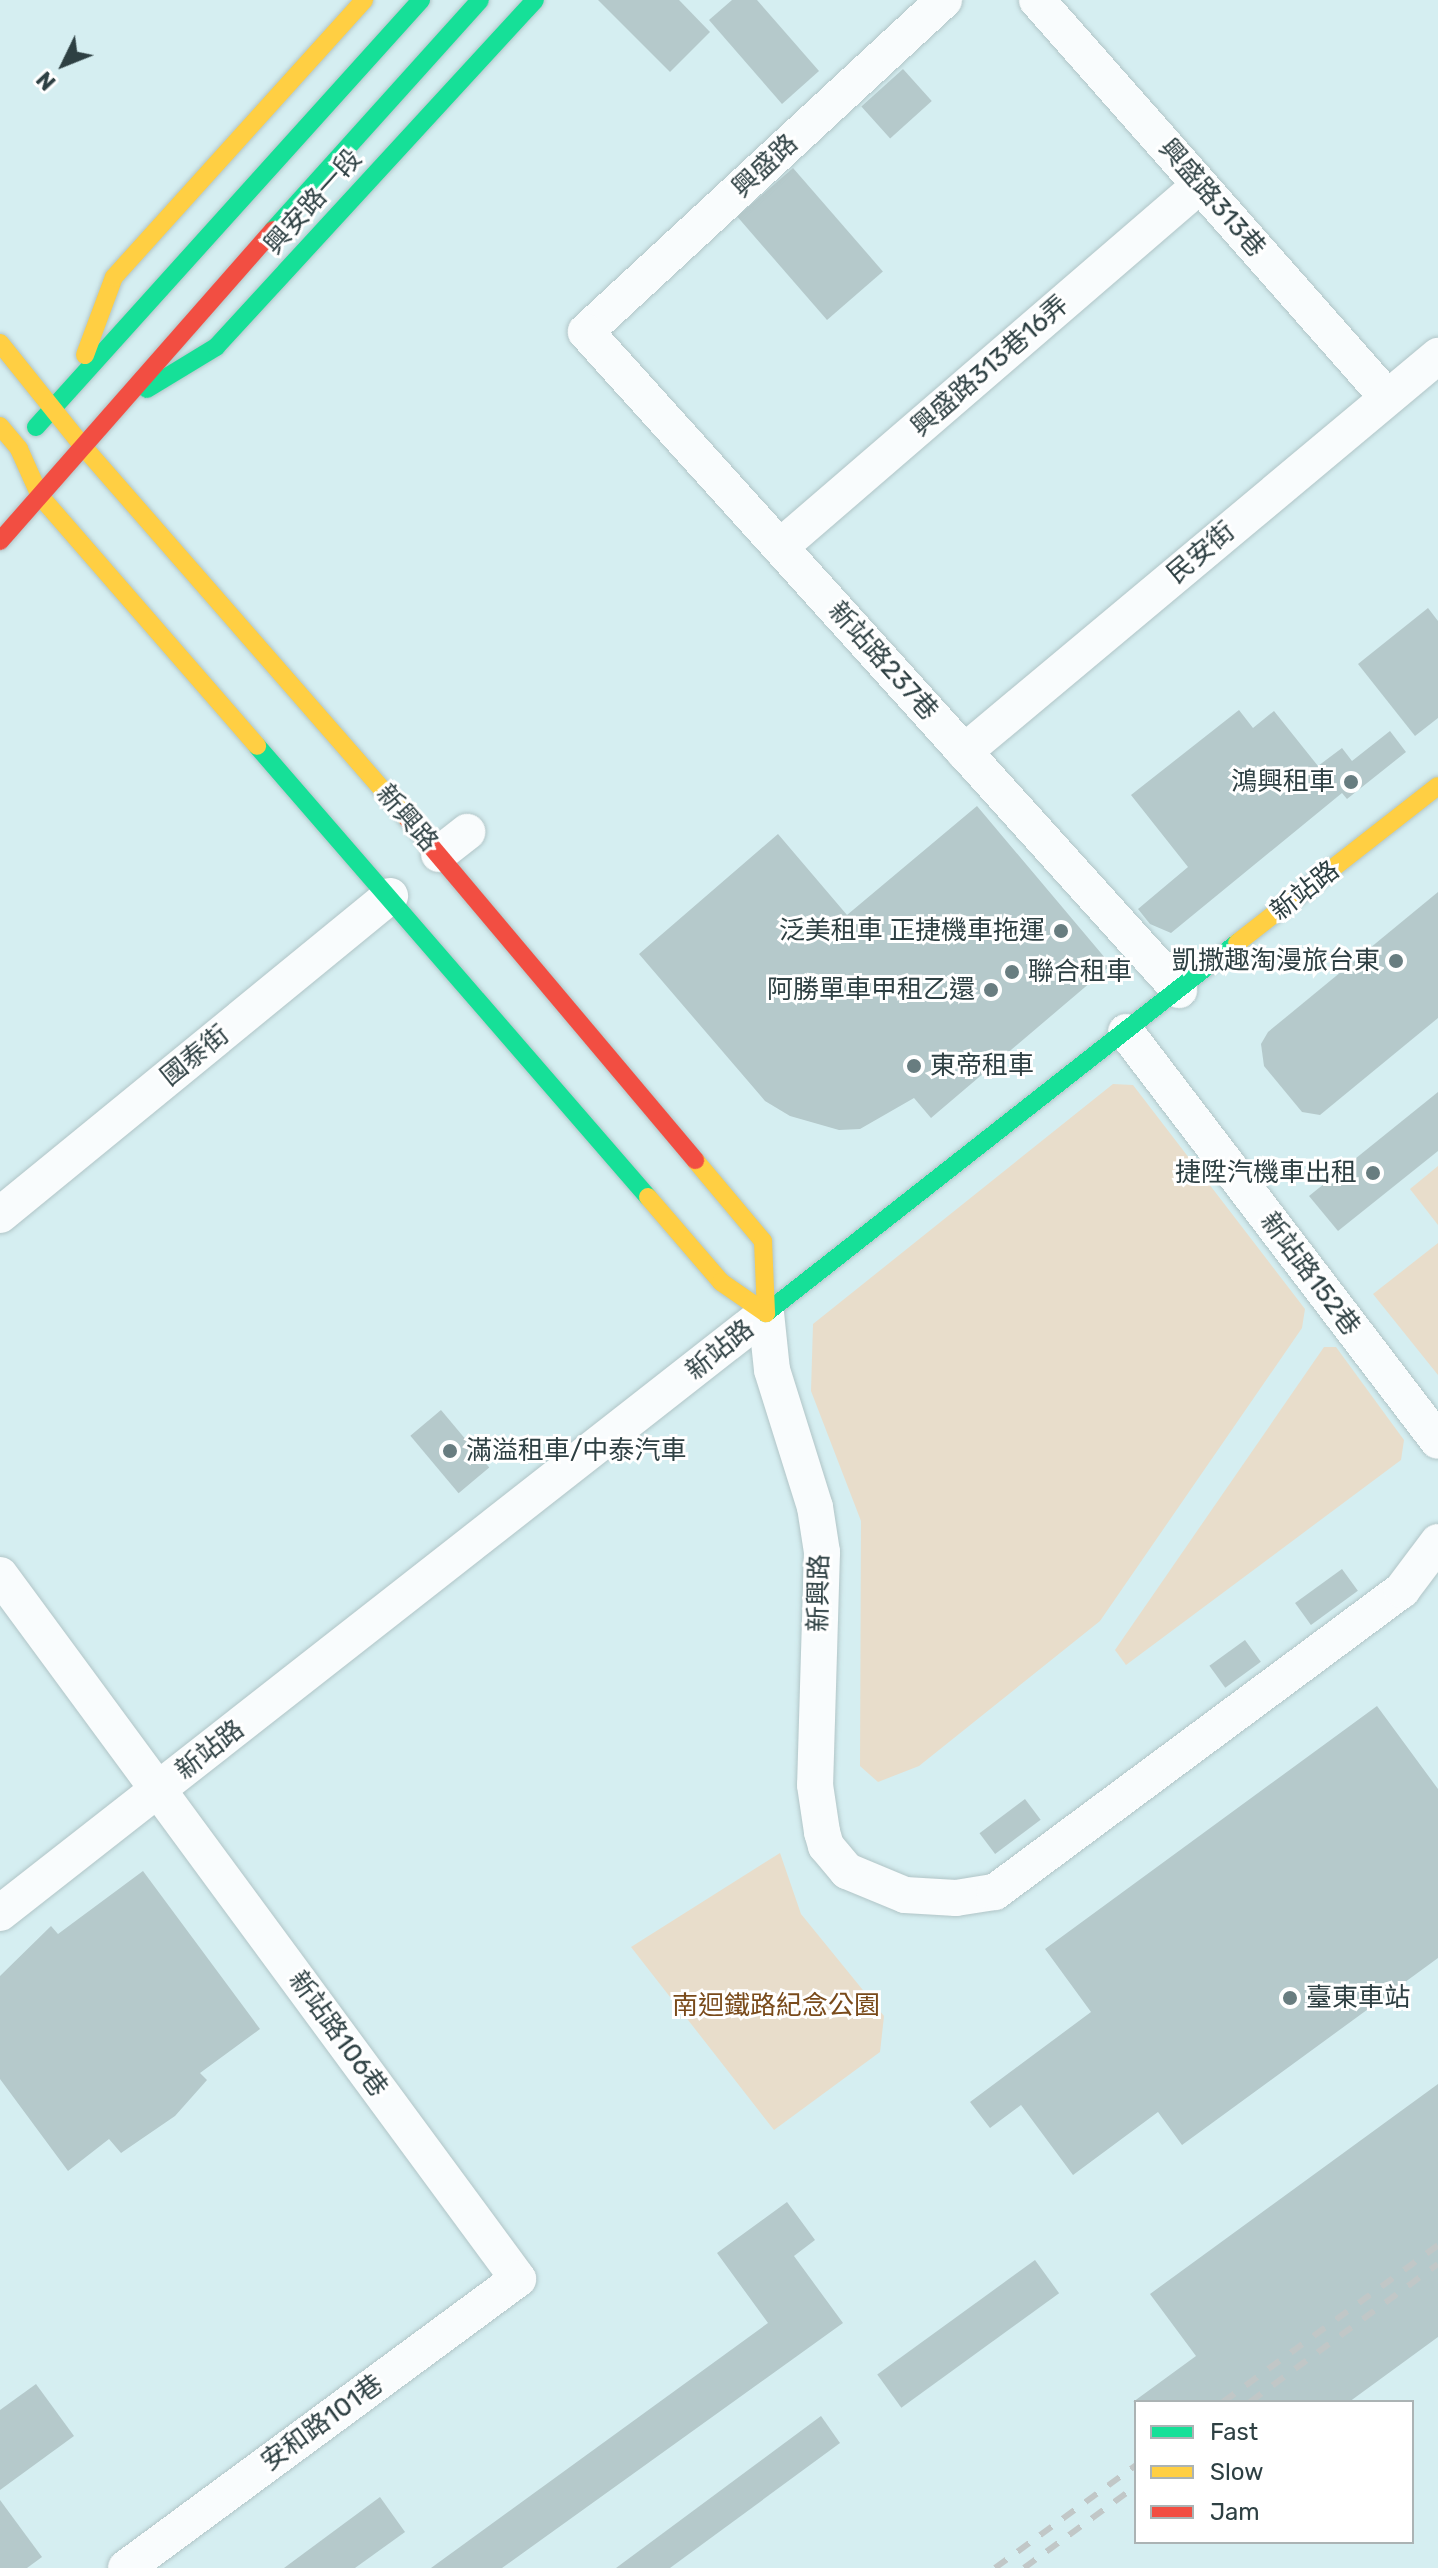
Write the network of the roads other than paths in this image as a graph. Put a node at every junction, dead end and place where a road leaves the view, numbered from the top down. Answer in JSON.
{"nodes":[{"id":1,"x":364,"y":0,"type":"edge"},
{"id":2,"x":421,"y":0,"type":"edge"},
{"id":3,"x":480,"y":0,"type":"edge"},
{"id":4,"x":535,"y":0,"type":"edge"},
{"id":5,"x":944,"y":0,"type":"edge"},
{"id":6,"x":1037,"y":0,"type":"edge"},
{"id":7,"x":1200,"y":185,"type":"junction"},
{"id":8,"x":586,"y":332,"type":"joint"},
{"id":9,"x":0,"y":343,"type":"edge"},
{"id":10,"x":1438,"y":356,"type":"edge"},
{"id":11,"x":78,"y":376,"type":"junction"},
{"id":12,"x":1387,"y":397,"type":"junction"},
{"id":13,"x":53,"y":403,"type":"junction"},
{"id":14,"x":108,"y":413,"type":"junction"},
{"id":15,"x":0,"y":426,"type":"edge"},
{"id":16,"x":81,"y":444,"type":"junction"},
{"id":17,"x":19,"y":449,"type":"junction"},
{"id":18,"x":6,"y":468,"type":"dead end"},
{"id":19,"x":40,"y":496,"type":"junction"},
{"id":20,"x":0,"y":541,"type":"edge"},
{"id":21,"x":780,"y":547,"type":"junction"},
{"id":22,"x":964,"y":752,"type":"junction"},
{"id":23,"x":1438,"y":786,"type":"edge"},
{"id":24,"x":467,"y":832,"type":"dead end"},
{"id":25,"x":439,"y":854,"type":"junction"},
{"id":26,"x":390,"y":896,"type":"junction"},
{"id":27,"x":1179,"y":990,"type":"junction"},
{"id":28,"x":1126,"y":1032,"type":"junction"},
{"id":29,"x":0,"y":1215,"type":"edge"},
{"id":30,"x":766,"y":1313,"type":"junction"},
{"id":31,"x":1438,"y":1442,"type":"edge"},
{"id":32,"x":1438,"y":1542,"type":"edge"},
{"id":33,"x":0,"y":1575,"type":"edge"},
{"id":34,"x":158,"y":1790,"type":"junction"},
{"id":35,"x":0,"y":1913,"type":"edge"},
{"id":36,"x":518,"y":2279,"type":"joint"},
{"id":37,"x":126,"y":2568,"type":"edge"}],
"edges":[{"from":1,"to":11,"type":"street"},
{"from":2,"to":11,"type":"street"},
{"from":3,"to":14,"type":"street","name":"興安路一段"},
{"from":4,"to":14,"type":"street","name":"興安路一段"},
{"from":5,"to":8,"type":"street","name":"興盛路"},
{"from":6,"to":7,"type":"street","name":"興盛路313巷"},
{"from":7,"to":12,"type":"street","name":"興盛路313巷"},
{"from":7,"to":21,"type":"street","name":"興盛路313巷16弄"},
{"from":8,"to":21,"type":"street","name":"新站路237巷"},
{"from":9,"to":13,"type":"street","name":"新興路"},
{"from":10,"to":12,"type":"street","name":"民安街"},
{"from":11,"to":13,"type":"street"},
{"from":11,"to":14,"type":"street"},
{"from":12,"to":22,"type":"street","name":"民安街"},
{"from":13,"to":16,"type":"street","name":"新興路"},
{"from":13,"to":17,"type":"street"},
{"from":14,"to":16,"type":"street","name":"興安路一段"},
{"from":15,"to":17,"type":"street"},
{"from":16,"to":19,"type":"street","name":"興安路一段"},
{"from":16,"to":25,"type":"street","name":"新興路"},
{"from":17,"to":18,"type":"street"},
{"from":17,"to":19,"type":"street"},
{"from":19,"to":20,"type":"street","name":"興安路一段"},
{"from":19,"to":26,"type":"street"},
{"from":21,"to":22,"type":"street","name":"新站路237巷"},
{"from":22,"to":27,"type":"street","name":"新站路237巷"},
{"from":23,"to":27,"type":"street","name":"新站路"},
{"from":24,"to":25,"type":"street"},
{"from":25,"to":30,"type":"street","name":"新興路"},
{"from":26,"to":29,"type":"street","name":"國泰街"},
{"from":26,"to":30,"type":"street"},
{"from":27,"to":28,"type":"street","name":"新站路"},
{"from":28,"to":30,"type":"street","name":"新站路"},
{"from":28,"to":31,"type":"street","name":"新站路152巷"},
{"from":30,"to":32,"type":"street","name":"新興路"},
{"from":30,"to":34,"type":"street","name":"新站路"},
{"from":33,"to":34,"type":"street","name":"新站路106巷"},
{"from":34,"to":35,"type":"street","name":"新站路"},
{"from":34,"to":36,"type":"street","name":"新站路106巷"},
{"from":36,"to":37,"type":"street","name":"安和路101巷"}]}
